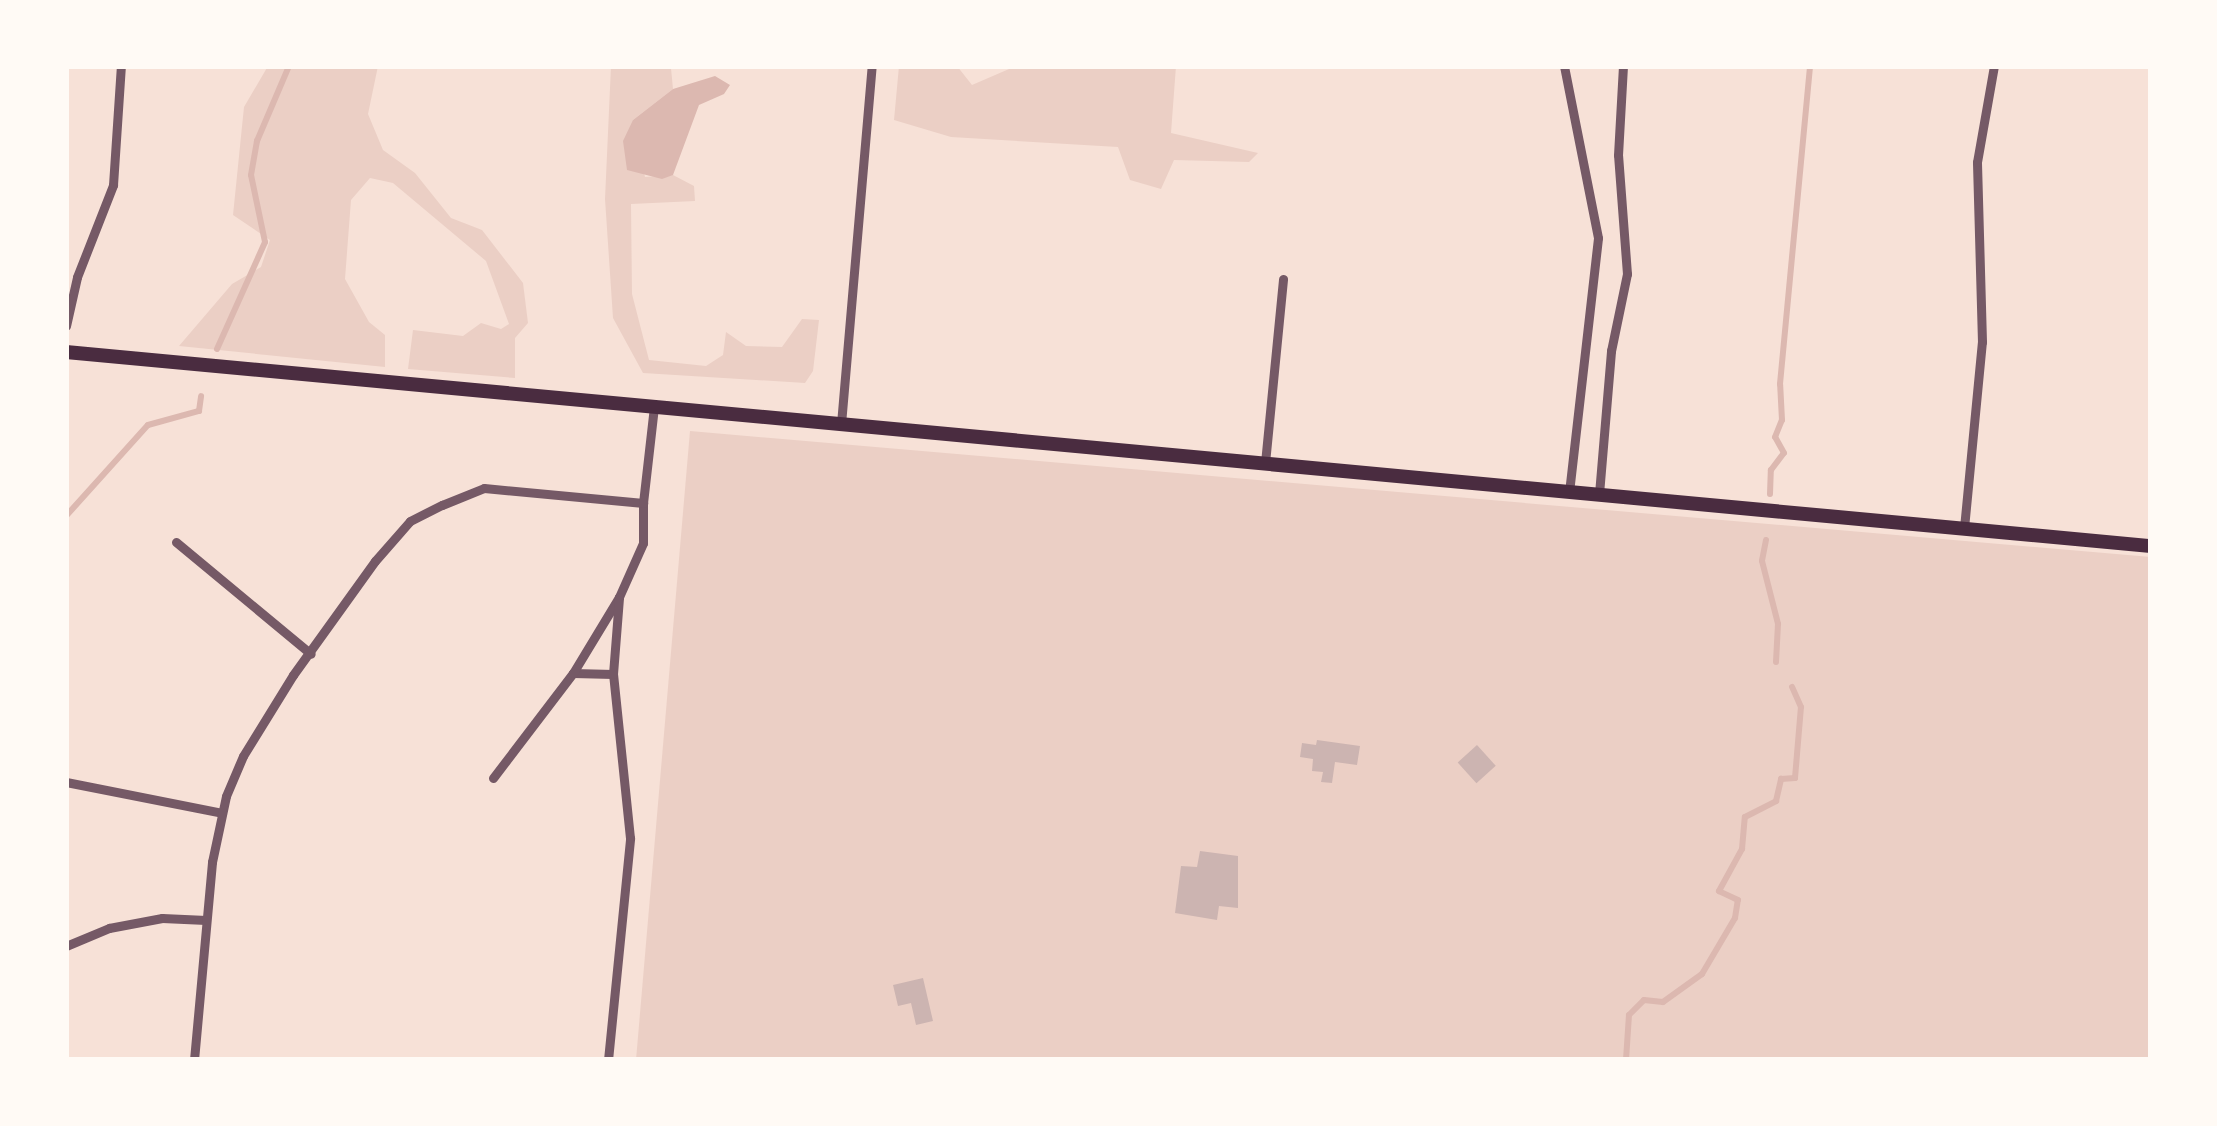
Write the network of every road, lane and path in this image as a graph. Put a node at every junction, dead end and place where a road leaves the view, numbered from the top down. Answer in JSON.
{"nodes":[{"id":1,"x":121,"y":66,"type":"edge"},
{"id":2,"x":872,"y":66,"type":"edge"},
{"id":3,"x":1564,"y":66,"type":"edge"},
{"id":4,"x":1623,"y":66,"type":"edge"},
{"id":5,"x":1994,"y":66,"type":"edge"},
{"id":6,"x":1283,"y":279,"type":"dead end"},
{"id":7,"x":66,"y":326,"type":"edge"},
{"id":8,"x":66,"y":352,"type":"edge"},
{"id":9,"x":654,"y":406,"type":"junction"},
{"id":10,"x":841,"y":424,"type":"junction"},
{"id":11,"x":1265,"y":463,"type":"junction"},
{"id":12,"x":1569,"y":492,"type":"junction"},
{"id":13,"x":1599,"y":494,"type":"junction"},
{"id":14,"x":643,"y":503,"type":"junction"},
{"id":15,"x":1964,"y":528,"type":"junction"},
{"id":16,"x":176,"y":542,"type":"dead end"},
{"id":17,"x":2151,"y":546,"type":"edge"},
{"id":18,"x":619,"y":597,"type":"junction"},
{"id":19,"x":311,"y":654,"type":"junction"},
{"id":20,"x":573,"y":673,"type":"junction"},
{"id":21,"x":613,"y":674,"type":"junction"},
{"id":22,"x":493,"y":778,"type":"dead end"},
{"id":23,"x":66,"y":782,"type":"edge"},
{"id":24,"x":222,"y":813,"type":"junction"},
{"id":25,"x":206,"y":920,"type":"junction"},
{"id":26,"x":66,"y":946,"type":"edge"},
{"id":27,"x":194,"y":1060,"type":"edge"},
{"id":28,"x":608,"y":1060,"type":"edge"}],
"edges":[{"from":1,"to":7,"type":"street"},
{"from":2,"to":10,"type":"street"},
{"from":3,"to":12,"type":"street"},
{"from":4,"to":13,"type":"street"},
{"from":5,"to":15,"type":"street"},
{"from":6,"to":11,"type":"street"},
{"from":8,"to":9,"type":"main road"},
{"from":9,"to":10,"type":"main road"},
{"from":9,"to":14,"type":"street"},
{"from":10,"to":11,"type":"main road"},
{"from":11,"to":12,"type":"main road"},
{"from":12,"to":13,"type":"main road"},
{"from":13,"to":15,"type":"main road"},
{"from":14,"to":18,"type":"street"},
{"from":14,"to":19,"type":"street"},
{"from":15,"to":17,"type":"main road"},
{"from":16,"to":19,"type":"street"},
{"from":18,"to":20,"type":"street"},
{"from":18,"to":21,"type":"street"},
{"from":19,"to":24,"type":"street"},
{"from":20,"to":21,"type":"street"},
{"from":20,"to":22,"type":"street"},
{"from":21,"to":28,"type":"street"},
{"from":23,"to":24,"type":"street"},
{"from":24,"to":25,"type":"street"},
{"from":25,"to":26,"type":"street"},
{"from":25,"to":27,"type":"street"}]}
